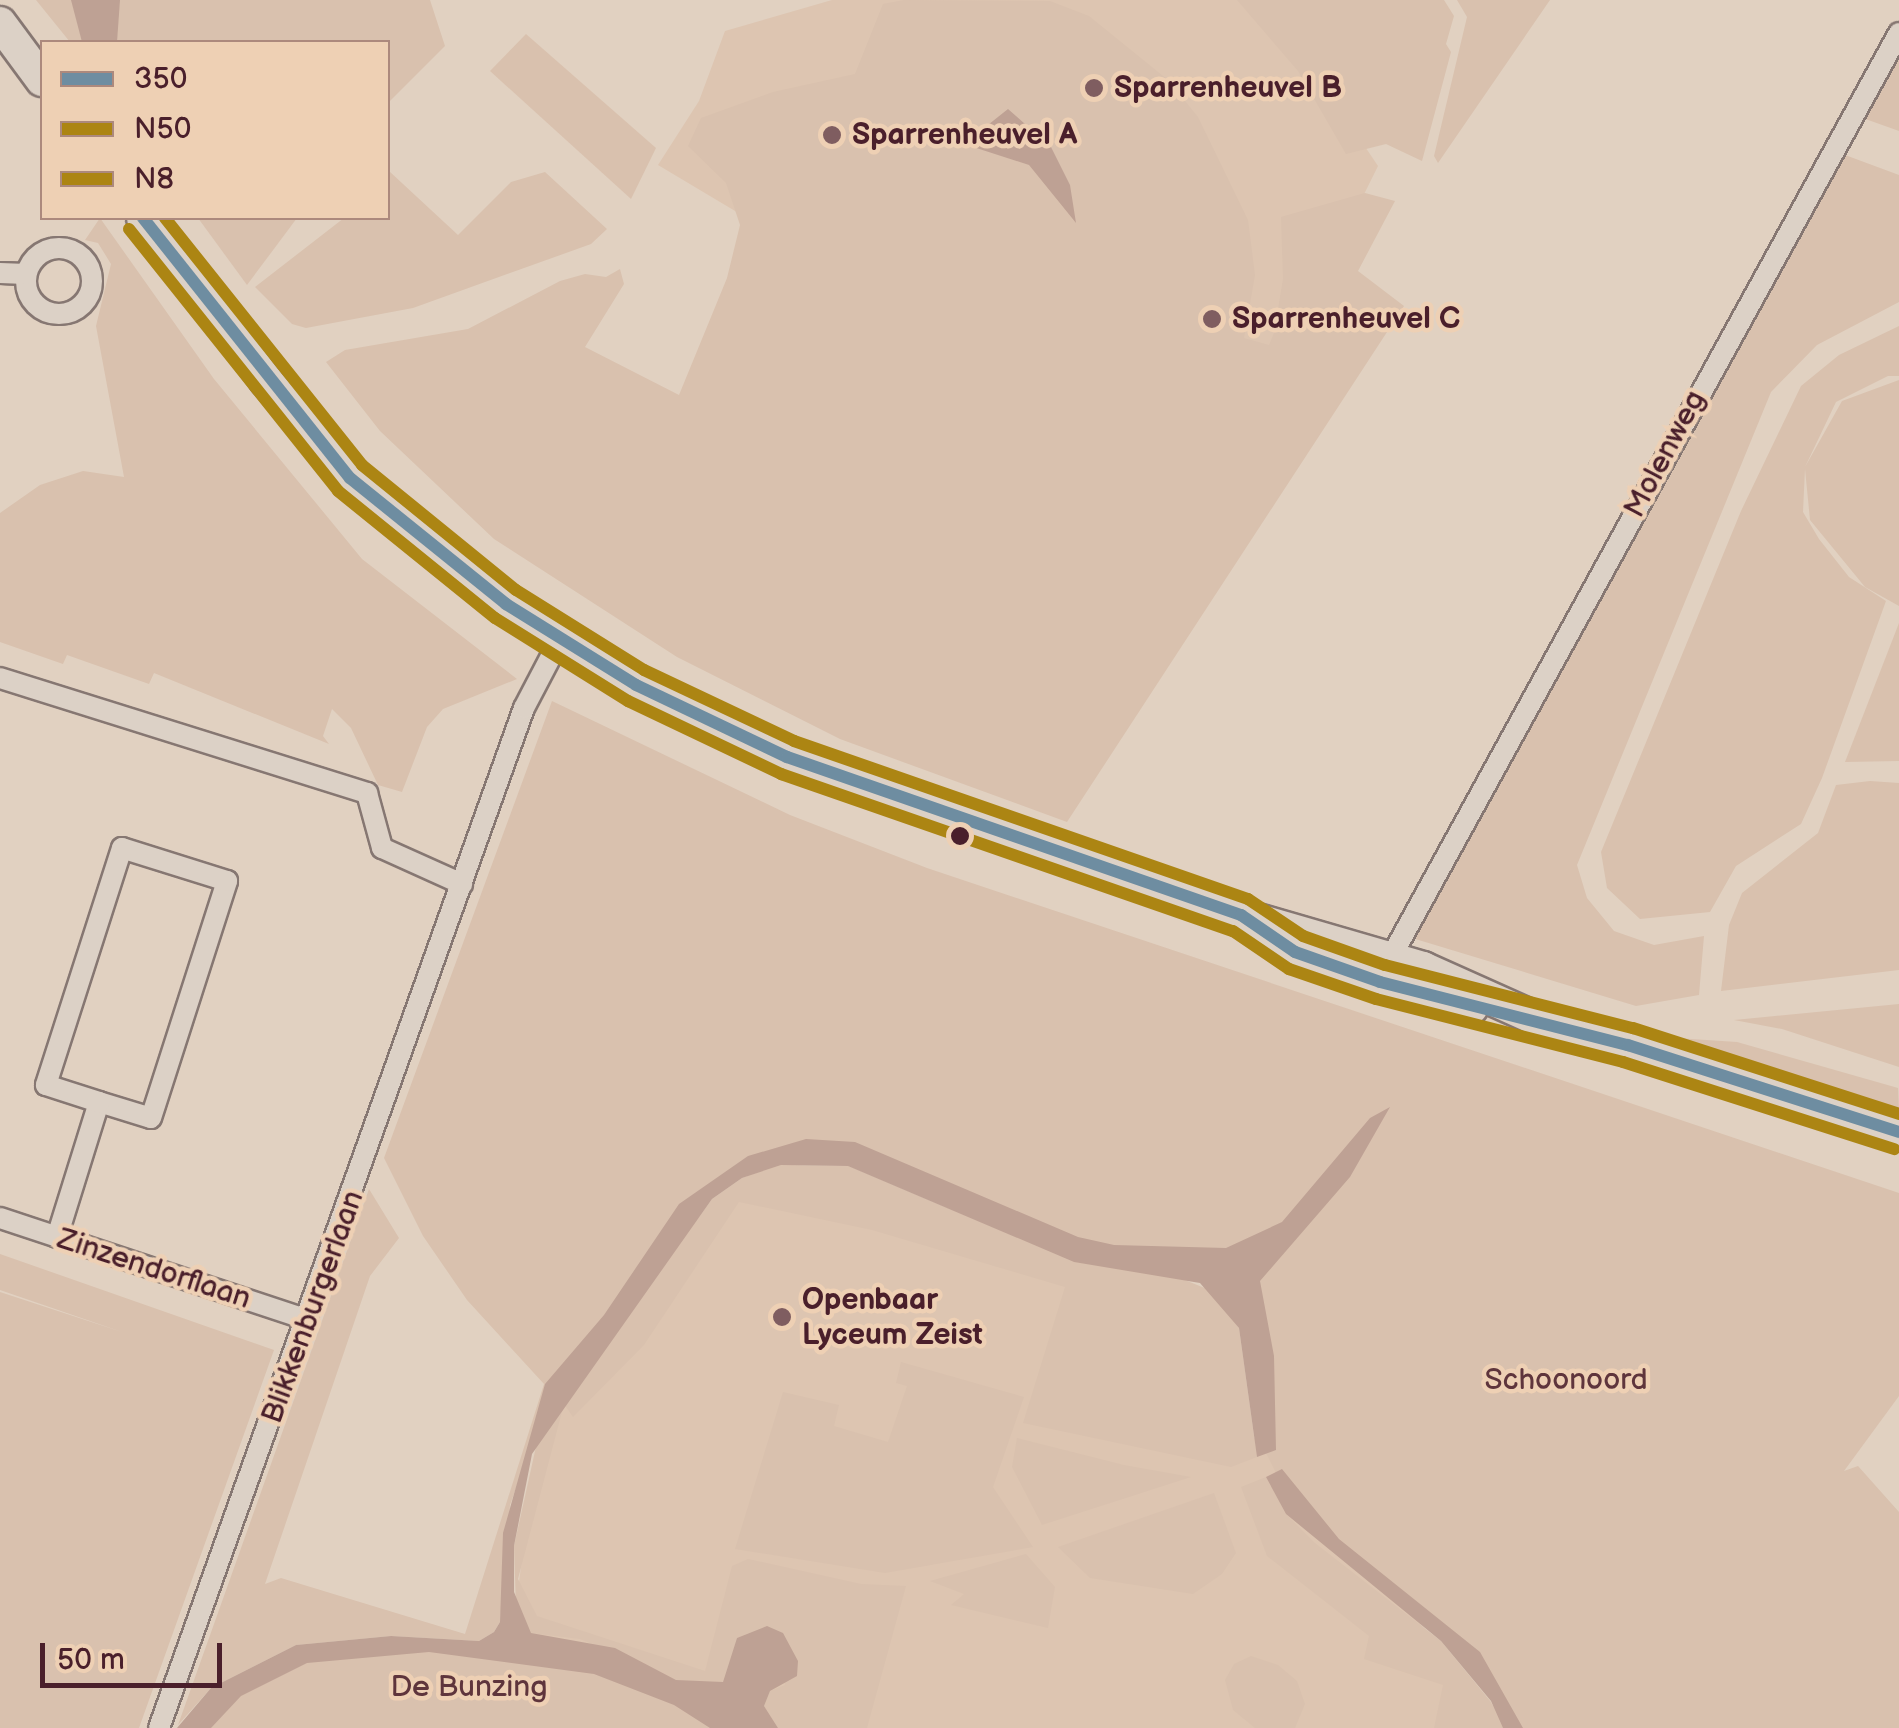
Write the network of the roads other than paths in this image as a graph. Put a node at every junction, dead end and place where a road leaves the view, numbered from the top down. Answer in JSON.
{"nodes":[{"id":1,"x":0,"y":22,"type":"edge"},
{"id":2,"x":1899,"y":32,"type":"edge"},
{"id":3,"x":40,"y":77,"type":"edge"},
{"id":4,"x":145,"y":220,"type":"edge"},
{"id":5,"x":0,"y":274,"type":"edge"},
{"id":6,"x":26,"y":274,"type":"dead end"},
{"id":7,"x":560,"y":639,"type":"junction"},
{"id":8,"x":0,"y":678,"type":"edge"},
{"id":9,"x":462,"y":884,"type":"junction"},
{"id":10,"x":1384,"y":970,"type":"junction"},
{"id":11,"x":100,"y":1102,"type":"junction"},
{"id":12,"x":1899,"y":1132,"type":"edge"},
{"id":13,"x":0,"y":1218,"type":"edge"},
{"id":14,"x":57,"y":1237,"type":"junction"},
{"id":15,"x":308,"y":1320,"type":"junction"},
{"id":16,"x":159,"y":1728,"type":"edge"}],
"edges":[{"from":1,"to":3,"type":"main road"},
{"from":2,"to":10,"type":"street","name":"Molenweg"},
{"from":4,"to":7,"type":"main road"},
{"from":5,"to":6,"type":"street"},
{"from":7,"to":9,"type":"street","name":"Blikkenburgerlaan"},
{"from":7,"to":10,"type":"main road"},
{"from":8,"to":9,"type":"street"},
{"from":9,"to":15,"type":"street","name":"Blikkenburgerlaan"},
{"from":10,"to":12,"type":"main road"},
{"from":11,"to":11,"type":"street"},
{"from":11,"to":14,"type":"street"},
{"from":13,"to":14,"type":"street","name":"Zinzendorflaan"},
{"from":14,"to":15,"type":"street","name":"Zinzendorflaan"},
{"from":15,"to":16,"type":"street","name":"Blikkenburgerlaan"}]}
